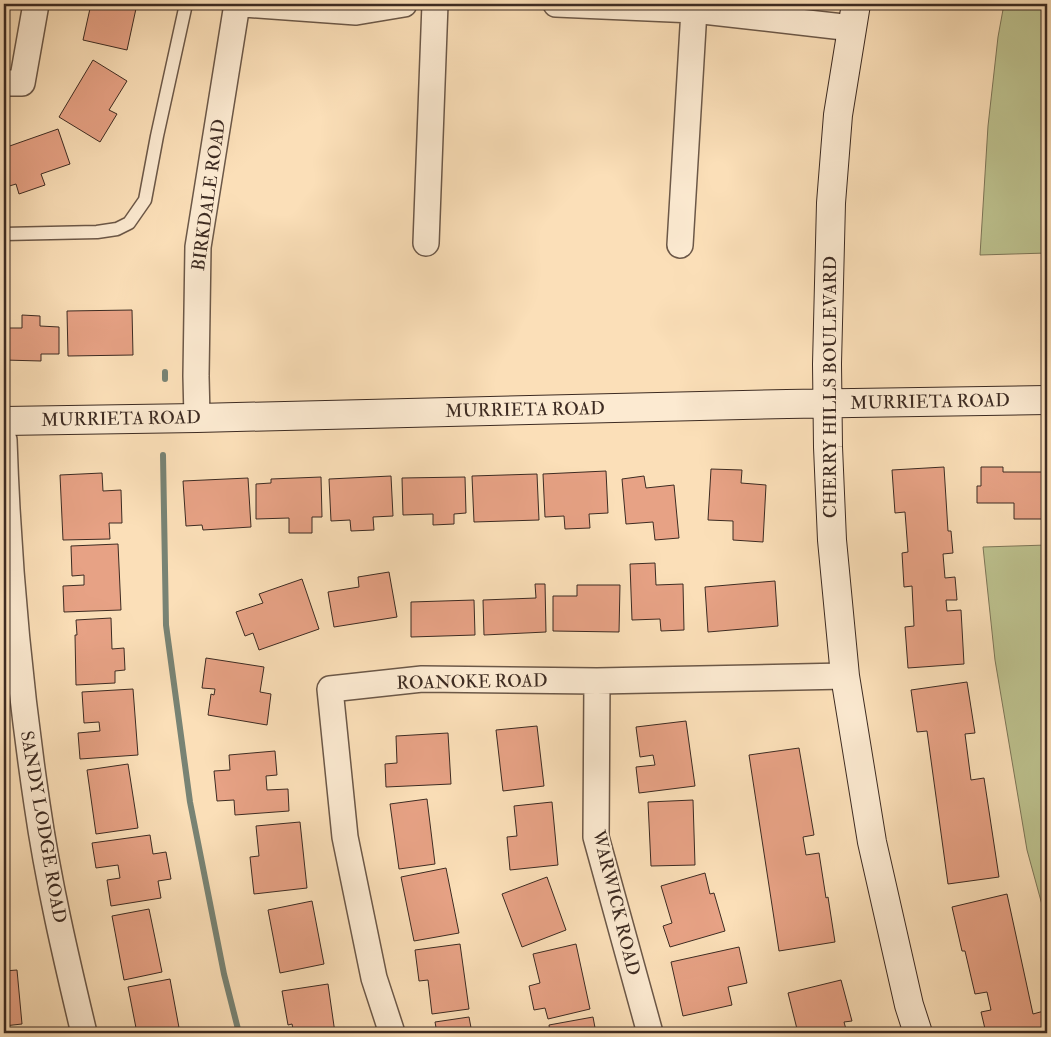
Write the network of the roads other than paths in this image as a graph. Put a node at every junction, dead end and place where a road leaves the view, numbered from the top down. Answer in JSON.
{"nodes":[{"id":1,"x":36,"y":4,"type":"edge"},
{"id":2,"x":186,"y":4,"type":"edge"},
{"id":3,"x":238,"y":4,"type":"edge"},
{"id":4,"x":244,"y":4,"type":"edge"},
{"id":5,"x":404,"y":4,"type":"edge"},
{"id":6,"x":435,"y":4,"type":"edge"},
{"id":7,"x":556,"y":4,"type":"edge"},
{"id":8,"x":357,"y":8,"type":"edge"},
{"id":9,"x":694,"y":10,"type":"junction"},
{"id":10,"x":854,"y":16,"type":"edge"},
{"id":11,"x":13,"y":83,"type":"edge"},
{"id":12,"x":4,"y":234,"type":"edge"},
{"id":13,"x":426,"y":243,"type":"dead end"},
{"id":14,"x":680,"y":245,"type":"dead end"},
{"id":15,"x":1047,"y":400,"type":"edge"},
{"id":16,"x":828,"y":404,"type":"junction"},
{"id":17,"x":197,"y":418,"type":"junction"},
{"id":18,"x":4,"y":421,"type":"edge"},
{"id":19,"x":4,"y":440,"type":"edge"},
{"id":20,"x":845,"y":676,"type":"junction"},
{"id":21,"x":597,"y":682,"type":"junction"},
{"id":22,"x":12,"y":688,"type":"edge"},
{"id":23,"x":84,"y":1033,"type":"edge"},
{"id":24,"x":392,"y":1033,"type":"edge"},
{"id":25,"x":650,"y":1033,"type":"edge"},
{"id":26,"x":918,"y":1033,"type":"edge"}],
"edges":[{"from":1,"to":11,"type":"street"},
{"from":2,"to":12,"type":"lane"},
{"from":3,"to":17,"type":"street","name":"BIRKDALE ROAD"},
{"from":4,"to":8,"type":"street"},
{"from":5,"to":8,"type":"street"},
{"from":6,"to":13,"type":"street"},
{"from":7,"to":9,"type":"street"},
{"from":9,"to":10,"type":"street"},
{"from":9,"to":14,"type":"street"},
{"from":10,"to":16,"type":"main road","name":"CHERRY HILLS BOULEVARD"},
{"from":15,"to":16,"type":"main road","name":"MURRIETA ROAD"},
{"from":16,"to":17,"type":"main road","name":"MURRIETA ROAD"},
{"from":16,"to":20,"type":"main road","name":"CHERRY HILLS BOULEVARD"},
{"from":17,"to":18,"type":"main road","name":"MURRIETA ROAD"},
{"from":19,"to":22,"type":"street","name":"SANDY LODGE ROAD"},
{"from":20,"to":21,"type":"street","name":"ROANOKE ROAD"},
{"from":20,"to":26,"type":"main road","name":"CHERRY HILLS BOULEVARD"},
{"from":21,"to":24,"type":"street","name":"ROANOKE ROAD"},
{"from":21,"to":25,"type":"street","name":"WARWICK ROAD"},
{"from":22,"to":23,"type":"street","name":"SANDY LODGE ROAD"}]}
